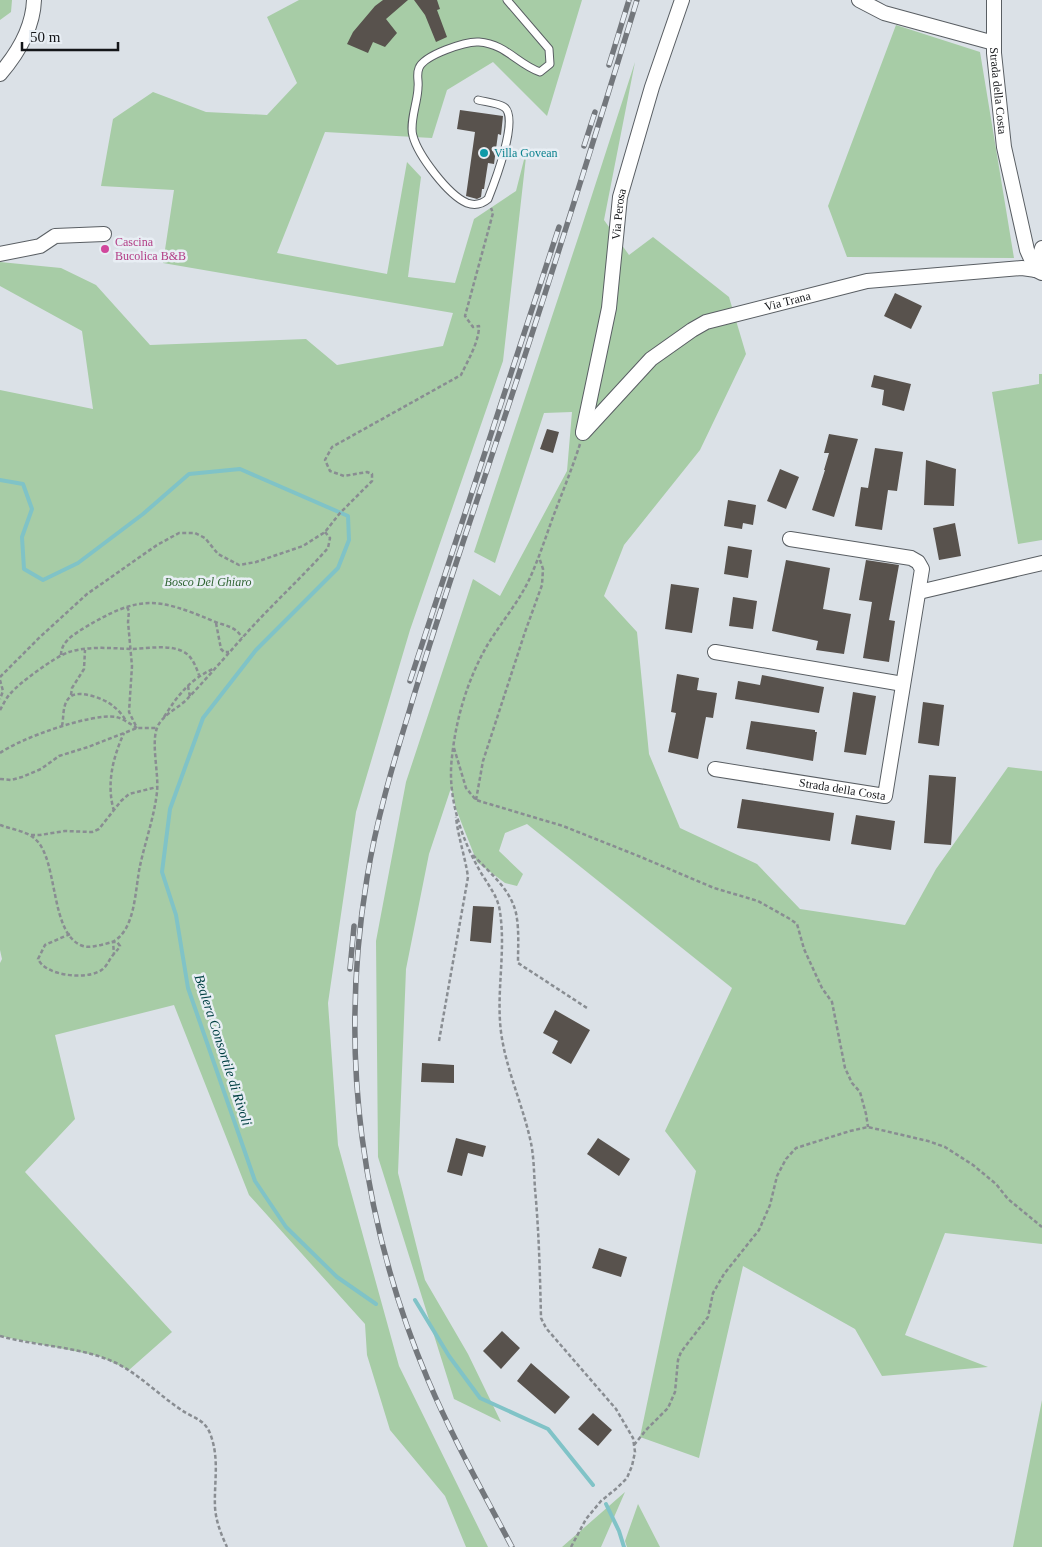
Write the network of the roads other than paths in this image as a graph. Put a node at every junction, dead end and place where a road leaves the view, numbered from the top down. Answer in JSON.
{"nodes":[{"id":1,"x":34,"y":0,"type":"edge"},
{"id":2,"x":507,"y":0,"type":"edge"},
{"id":3,"x":682,"y":0,"type":"edge"},
{"id":4,"x":859,"y":0,"type":"edge"},
{"id":5,"x":994,"y":0,"type":"edge"},
{"id":6,"x":994,"y":43,"type":"junction"},
{"id":7,"x":0,"y":74,"type":"edge"},
{"id":8,"x":478,"y":100,"type":"dead end"},
{"id":9,"x":104,"y":234,"type":"dead end"},
{"id":10,"x":1042,"y":248,"type":"edge"},
{"id":11,"x":0,"y":254,"type":"edge"},
{"id":12,"x":1039,"y":272,"type":"edge"},
{"id":13,"x":583,"y":433,"type":"joint"},
{"id":14,"x":790,"y":540,"type":"dead end"},
{"id":15,"x":1042,"y":563,"type":"edge"},
{"id":16,"x":919,"y":592,"type":"junction"},
{"id":17,"x":715,"y":652,"type":"dead end"},
{"id":18,"x":903,"y":684,"type":"junction"},
{"id":19,"x":715,"y":769,"type":"dead end"}],
"edges":[{"from":1,"to":7,"type":"street"},
{"from":2,"to":8,"type":"lane"},
{"from":3,"to":13,"type":"street","name":"Via Perosa"},
{"from":4,"to":6,"type":"street","name":"Strada della Costa"},
{"from":5,"to":6,"type":"street"},
{"from":6,"to":12,"type":"street","name":"Strada della Costa"},
{"from":9,"to":11,"type":"street"},
{"from":10,"to":12,"type":"street"},
{"from":12,"to":13,"type":"street","name":"Via Trana"},
{"from":14,"to":16,"type":"street","name":"Strada della Costa"},
{"from":15,"to":16,"type":"street"},
{"from":16,"to":18,"type":"street","name":"Strada della Costa"},
{"from":17,"to":18,"type":"street"},
{"from":18,"to":19,"type":"street","name":"Strada della Costa"}]}
